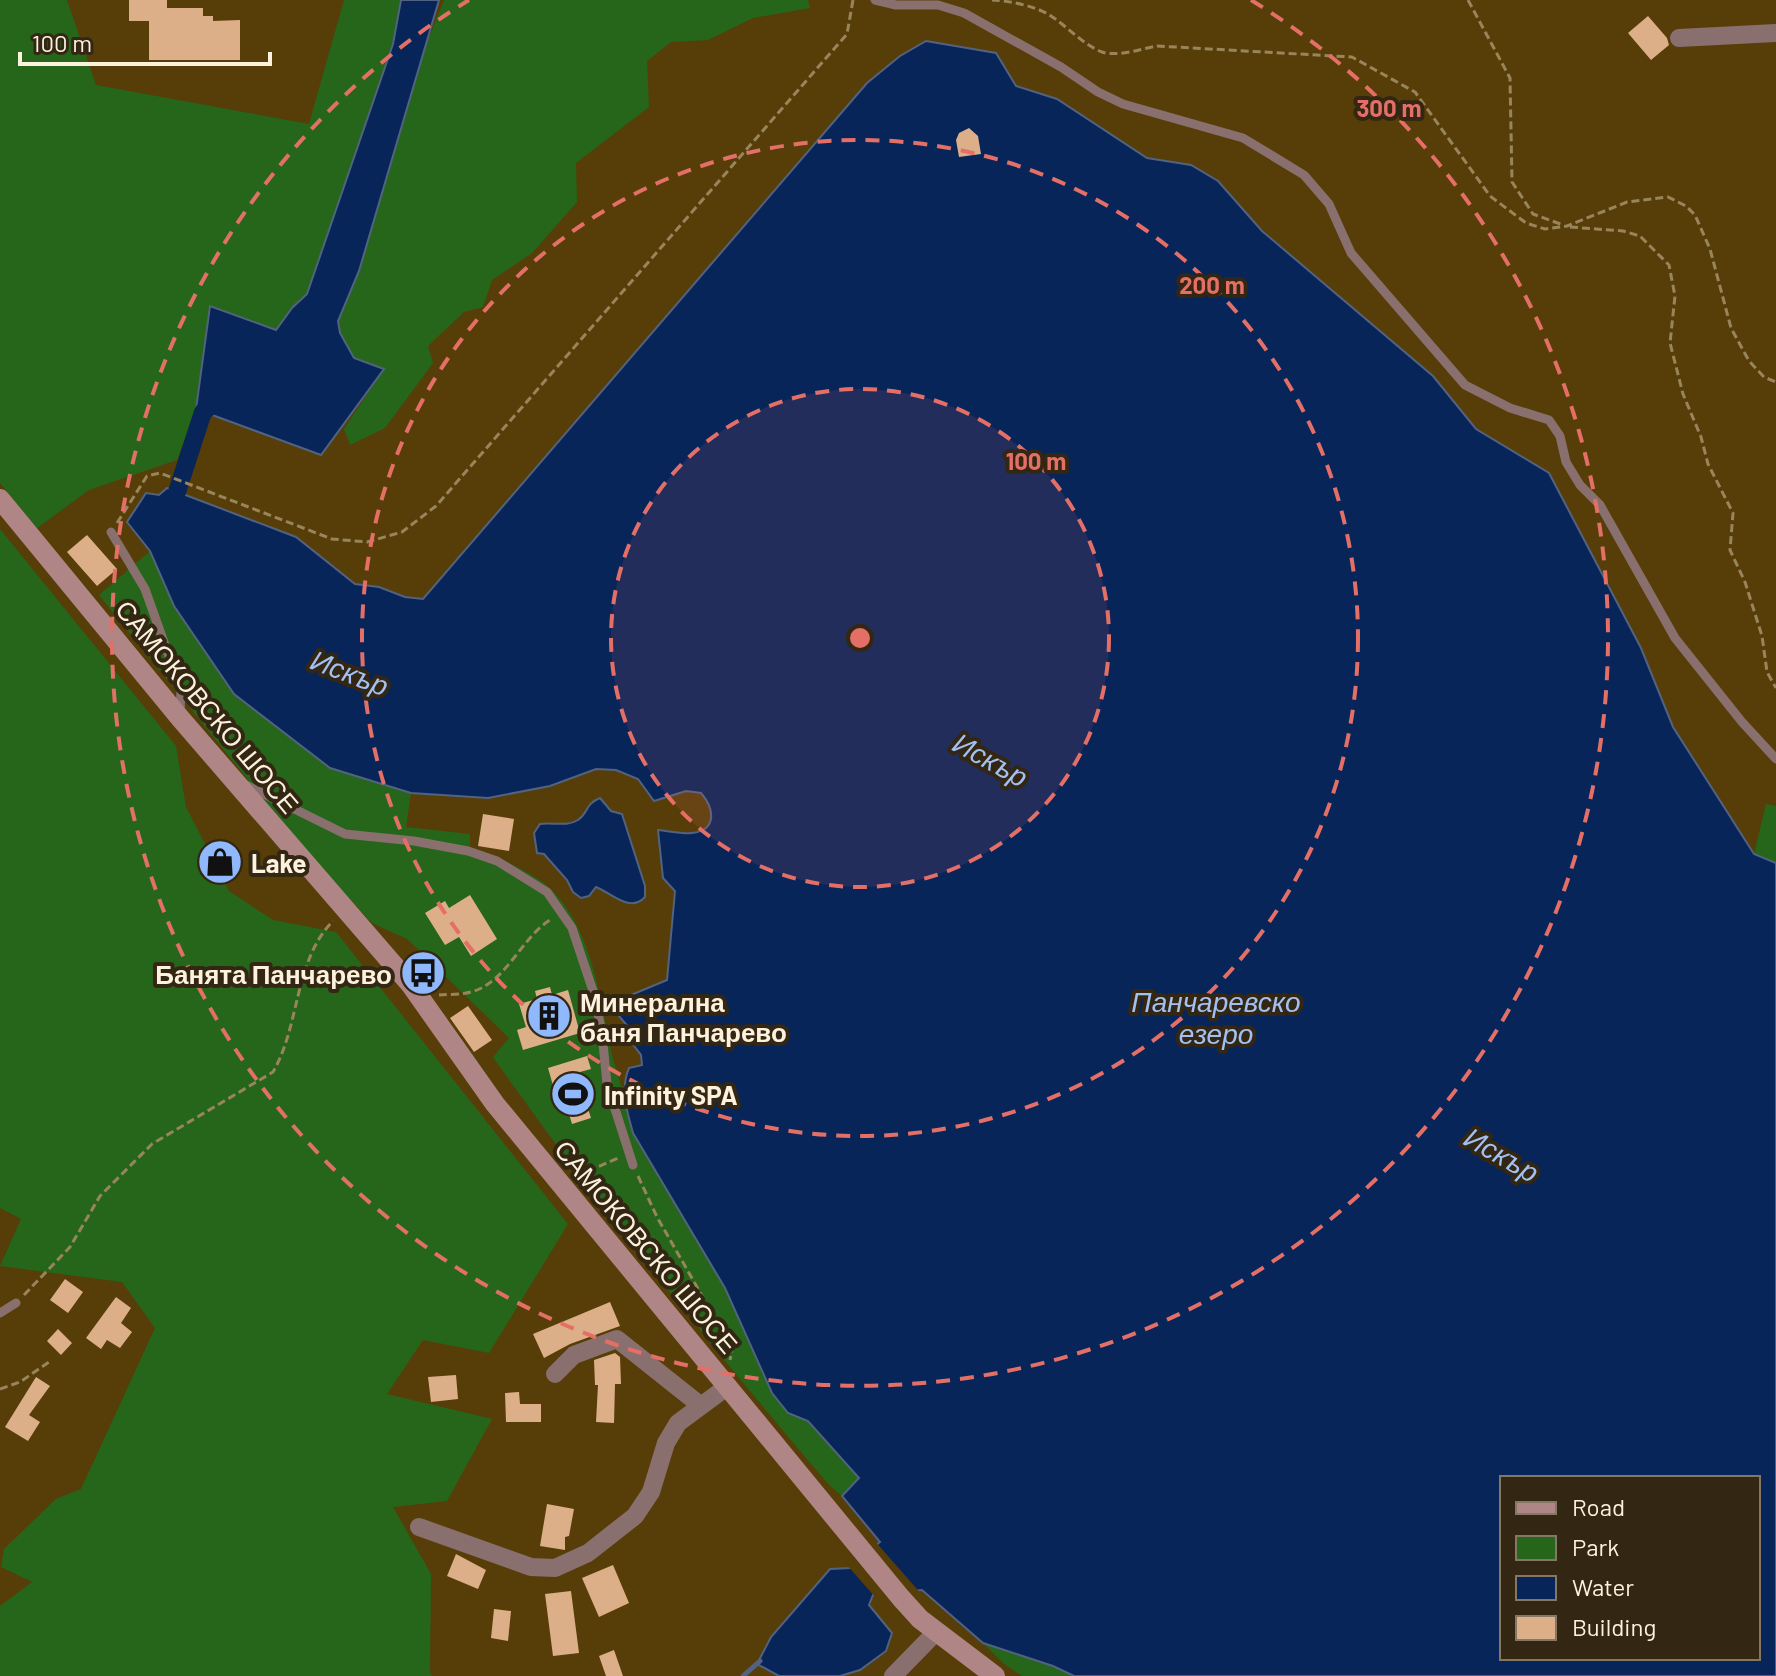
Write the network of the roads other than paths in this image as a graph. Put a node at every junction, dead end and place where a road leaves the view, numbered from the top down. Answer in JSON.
{"nodes":[{"id":1,"x":875,"y":0,"type":"edge"},
{"id":2,"x":1776,"y":33,"type":"edge"},
{"id":3,"x":1679,"y":38,"type":"dead end"},
{"id":4,"x":0,"y":499,"type":"edge"},
{"id":5,"x":111,"y":532,"type":"road end"},
{"id":6,"x":180,"y":718,"type":"junction"},
{"id":7,"x":1776,"y":759,"type":"edge"},
{"id":8,"x":231,"y":777,"type":"junction"},
{"id":9,"x":633,"y":1165,"type":"road end"},
{"id":10,"x":16,"y":1303,"type":"road end"},
{"id":11,"x":0,"y":1313,"type":"edge"},
{"id":12,"x":555,"y":1374,"type":"dead end"},
{"id":13,"x":728,"y":1386,"type":"junction"},
{"id":14,"x":700,"y":1405,"type":"junction"},
{"id":15,"x":419,"y":1527,"type":"dead end"},
{"id":16,"x":936,"y":1632,"type":"junction"},
{"id":17,"x":893,"y":1676,"type":"edge"},
{"id":18,"x":995,"y":1676,"type":"edge"}],
"edges":[{"from":1,"to":7,"type":"lane"},
{"from":2,"to":3,"type":"street"},
{"from":4,"to":6,"type":"main road","name":"САМОКОВСКО ШОСЕ"},
{"from":5,"to":6,"type":"lane"},
{"from":6,"to":8,"type":"main road","name":"САМОКОВСКО ШОСЕ"},
{"from":8,"to":9,"type":"lane"},
{"from":8,"to":13,"type":"main road","name":"САМОКОВСКО ШОСЕ"},
{"from":10,"to":11,"type":"lane"},
{"from":12,"to":14,"type":"street"},
{"from":13,"to":14,"type":"street"},
{"from":13,"to":16,"type":"main road","name":"САМОКОВСКО ШОСЕ"},
{"from":14,"to":15,"type":"street"},
{"from":16,"to":17,"type":"street"},
{"from":16,"to":18,"type":"main road","name":"САМОКОВСКО ШОСЕ"}]}
